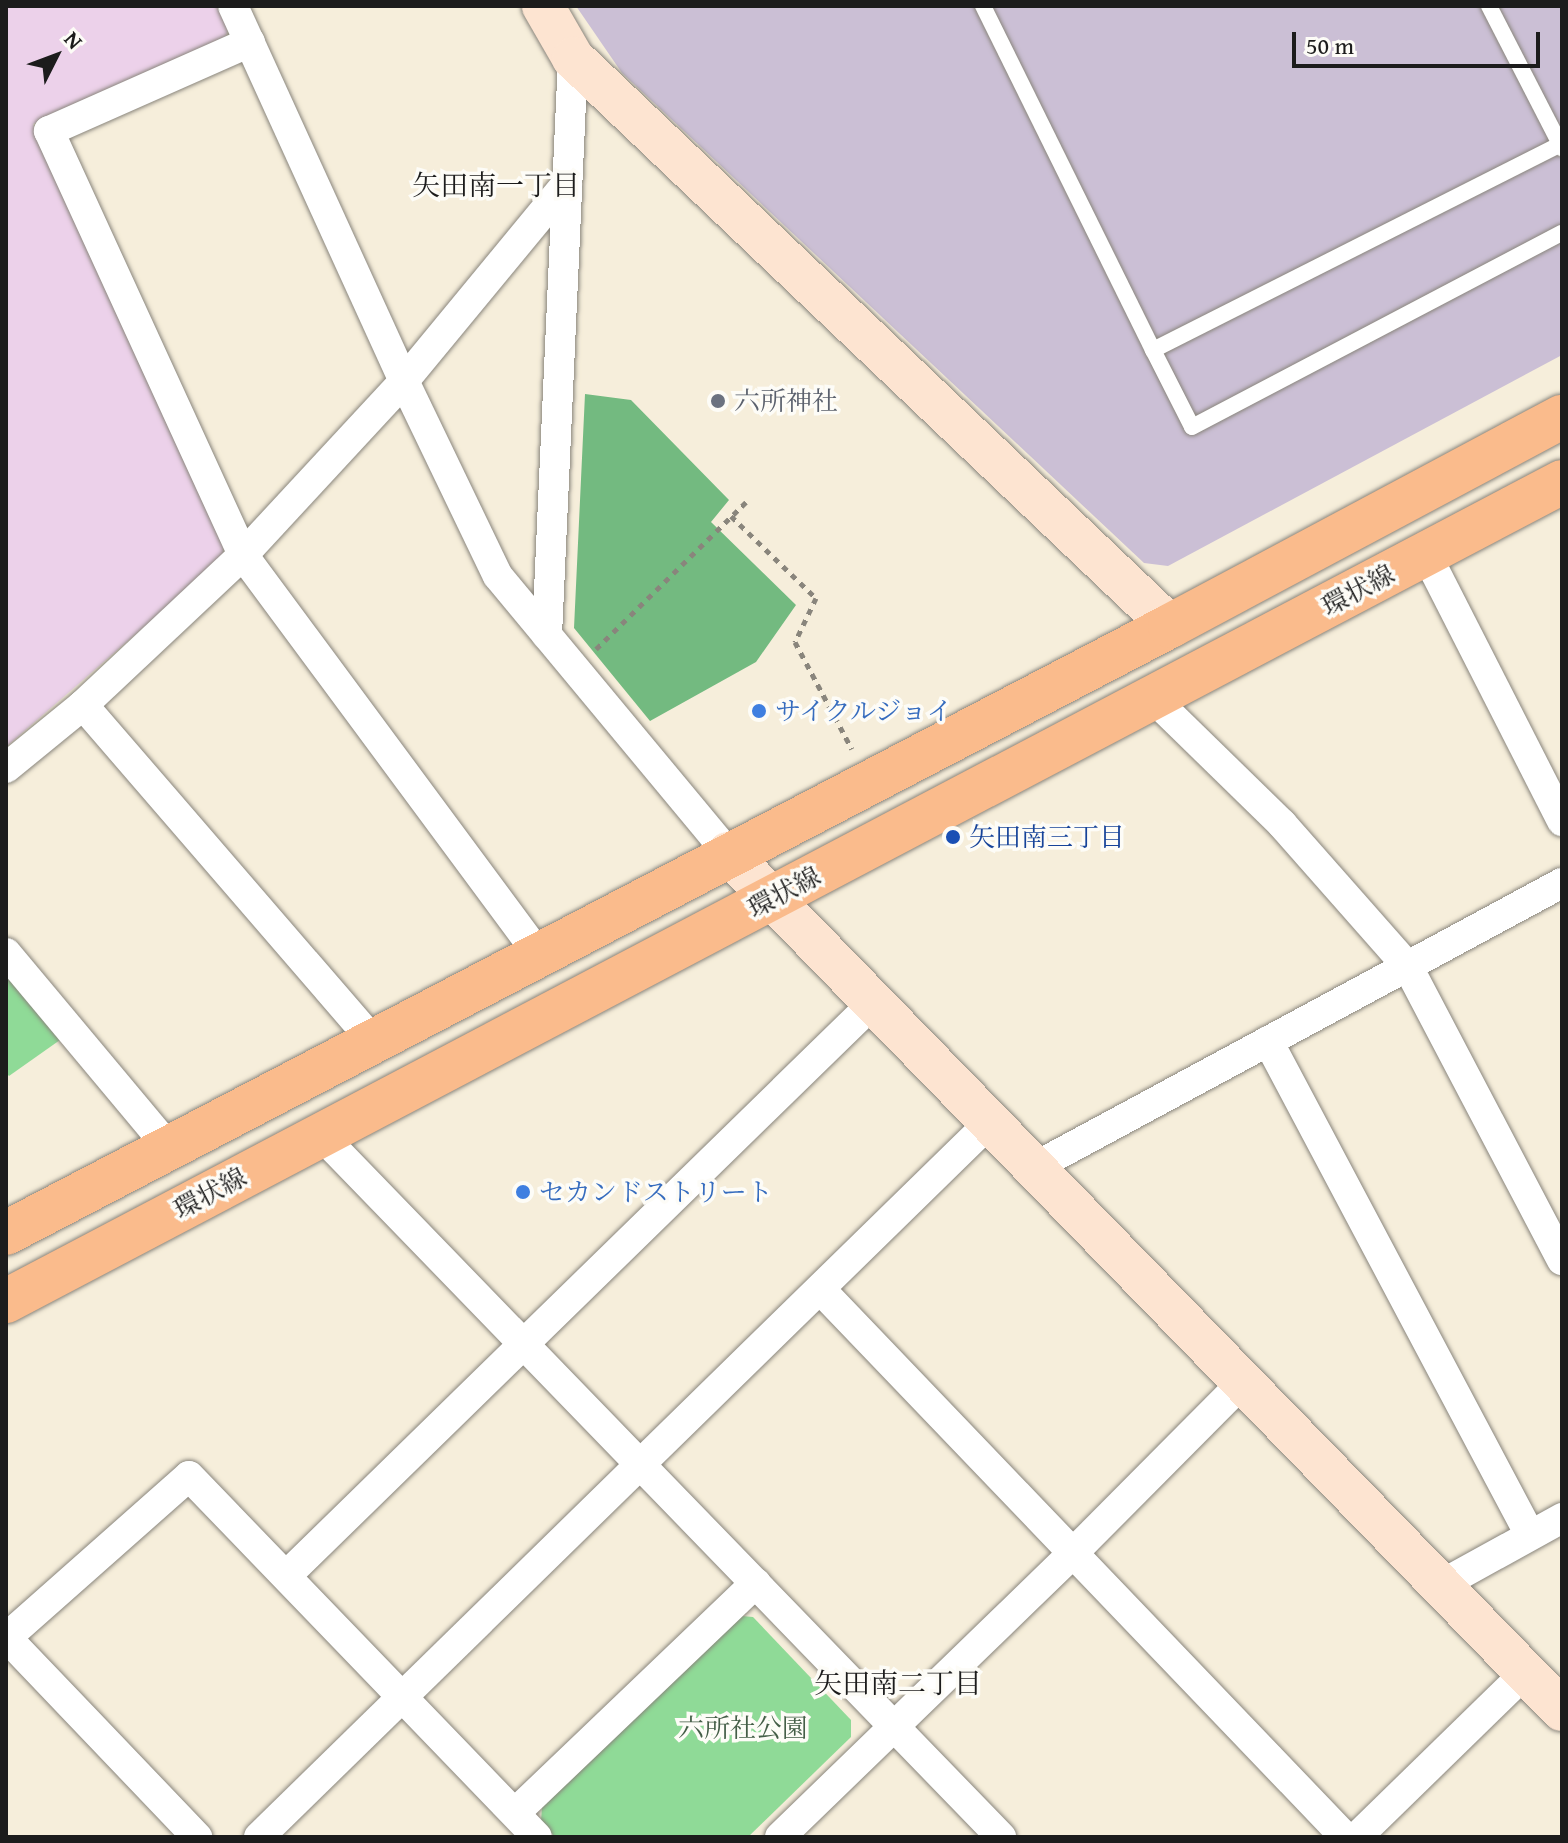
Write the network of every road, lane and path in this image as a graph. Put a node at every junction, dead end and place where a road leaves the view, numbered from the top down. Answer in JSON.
{"nodes":[{"id":1,"x":233,"y":6,"type":"edge"},
{"id":2,"x":543,"y":6,"type":"edge"},
{"id":3,"x":983,"y":6,"type":"edge"},
{"id":4,"x":1489,"y":6,"type":"edge"},
{"id":5,"x":250,"y":42,"type":"junction"},
{"id":6,"x":573,"y":58,"type":"junction"},
{"id":7,"x":1561,"y":146,"type":"edge"},
{"id":8,"x":567,"y":183,"type":"junction"},
{"id":9,"x":1562,"y":233,"type":"edge"},
{"id":10,"x":1153,"y":350,"type":"junction"},
{"id":11,"x":404,"y":381,"type":"junction"},
{"id":12,"x":1562,"y":417,"type":"edge"},
{"id":13,"x":1562,"y":482,"type":"edge"},
{"id":14,"x":746,"y":502,"type":"dead end"},
{"id":15,"x":731,"y":516,"type":"junction"},
{"id":16,"x":1426,"y":554,"type":"junction"},
{"id":17,"x":243,"y":555,"type":"junction"},
{"id":18,"x":1170,"y":626,"type":"junction"},
{"id":19,"x":547,"y":635,"type":"junction"},
{"id":20,"x":575,"y":669,"type":"junction"},
{"id":21,"x":1154,"y":699,"type":"junction"},
{"id":22,"x":83,"y":705,"type":"junction"},
{"id":23,"x":6,"y":768,"type":"edge"},
{"id":24,"x":869,"y":780,"type":"junction"},
{"id":25,"x":1562,"y":821,"type":"edge"},
{"id":26,"x":728,"y":853,"type":"junction"},
{"id":27,"x":1562,"y":883,"type":"edge"},
{"id":28,"x":771,"y":899,"type":"junction"},
{"id":29,"x":6,"y":953,"type":"edge"},
{"id":30,"x":538,"y":953,"type":"junction"},
{"id":31,"x":1408,"y":967,"type":"junction"},
{"id":32,"x":872,"y":1004,"type":"junction"},
{"id":33,"x":373,"y":1041,"type":"junction"},
{"id":34,"x":1268,"y":1041,"type":"junction"},
{"id":35,"x":988,"y":1124,"type":"junction"},
{"id":36,"x":320,"y":1134,"type":"junction"},
{"id":37,"x":168,"y":1147,"type":"junction"},
{"id":38,"x":1031,"y":1169,"type":"junction"},
{"id":39,"x":6,"y":1233,"type":"edge"},
{"id":40,"x":1562,"y":1260,"type":"edge"},
{"id":41,"x":820,"y":1289,"type":"junction"},
{"id":42,"x":6,"y":1301,"type":"edge"},
{"id":43,"x":525,"y":1342,"type":"junction"},
{"id":44,"x":1243,"y":1382,"type":"junction"},
{"id":45,"x":641,"y":1464,"type":"junction"},
{"id":46,"x":1562,"y":1518,"type":"edge"},
{"id":47,"x":1530,"y":1535,"type":"junction"},
{"id":48,"x":1074,"y":1552,"type":"junction"},
{"id":49,"x":286,"y":1576,"type":"junction"},
{"id":50,"x":756,"y":1583,"type":"junction"},
{"id":51,"x":1439,"y":1586,"type":"junction"},
{"id":52,"x":6,"y":1638,"type":"edge"},
{"id":53,"x":1525,"y":1673,"type":"junction"},
{"id":54,"x":405,"y":1697,"type":"junction"},
{"id":55,"x":1562,"y":1710,"type":"edge"},
{"id":56,"x":892,"y":1725,"type":"junction"},
{"id":57,"x":515,"y":1813,"type":"junction"},
{"id":58,"x":197,"y":1837,"type":"edge"},
{"id":59,"x":259,"y":1837,"type":"edge"},
{"id":60,"x":537,"y":1837,"type":"edge"},
{"id":61,"x":780,"y":1837,"type":"edge"},
{"id":62,"x":1001,"y":1837,"type":"edge"},
{"id":63,"x":1345,"y":1837,"type":"edge"},
{"id":64,"x":1357,"y":1837,"type":"edge"}],
"edges":[{"from":1,"to":5,"type":"street"},
{"from":2,"to":6,"type":"street"},
{"from":3,"to":10,"type":"lane"},
{"from":4,"to":7,"type":"lane"},
{"from":5,"to":11,"type":"street"},
{"from":5,"to":17,"type":"street"},
{"from":6,"to":8,"type":"street"},
{"from":6,"to":18,"type":"street"},
{"from":7,"to":10,"type":"lane"},
{"from":8,"to":11,"type":"street"},
{"from":8,"to":19,"type":"street"},
{"from":9,"to":10,"type":"lane"},
{"from":11,"to":17,"type":"street"},
{"from":11,"to":19,"type":"street"},
{"from":12,"to":18,"type":"main road"},
{"from":13,"to":16,"type":"main road","name":"環状線"},
{"from":14,"to":15,"type":"path"},
{"from":15,"to":20,"type":"path"},
{"from":15,"to":24,"type":"path"},
{"from":16,"to":21,"type":"main road","name":"環状線"},
{"from":16,"to":25,"type":"street"},
{"from":17,"to":22,"type":"street"},
{"from":17,"to":30,"type":"street"},
{"from":18,"to":24,"type":"main road"},
{"from":19,"to":20,"type":"street"},
{"from":20,"to":26,"type":"street"},
{"from":21,"to":28,"type":"main road","name":"環状線"},
{"from":21,"to":31,"type":"street"},
{"from":22,"to":23,"type":"street"},
{"from":22,"to":33,"type":"street"},
{"from":24,"to":26,"type":"main road"},
{"from":26,"to":28,"type":"street"},
{"from":26,"to":30,"type":"main road"},
{"from":27,"to":31,"type":"street"},
{"from":28,"to":32,"type":"street"},
{"from":28,"to":36,"type":"main road","name":"環状線"},
{"from":29,"to":37,"type":"street"},
{"from":30,"to":33,"type":"main road"},
{"from":31,"to":34,"type":"street"},
{"from":31,"to":40,"type":"street"},
{"from":32,"to":35,"type":"street"},
{"from":32,"to":43,"type":"street"},
{"from":33,"to":37,"type":"main road"},
{"from":34,"to":38,"type":"street"},
{"from":34,"to":47,"type":"street"},
{"from":35,"to":38,"type":"street"},
{"from":35,"to":41,"type":"street"},
{"from":36,"to":42,"type":"main road","name":"環状線"},
{"from":36,"to":43,"type":"street"},
{"from":37,"to":39,"type":"main road"},
{"from":38,"to":44,"type":"street"},
{"from":41,"to":45,"type":"street"},
{"from":41,"to":48,"type":"street"},
{"from":43,"to":45,"type":"street"},
{"from":43,"to":49,"type":"street"},
{"from":44,"to":48,"type":"street"},
{"from":44,"to":51,"type":"street"},
{"from":45,"to":50,"type":"street"},
{"from":45,"to":54,"type":"street"},
{"from":46,"to":47,"type":"street"},
{"from":47,"to":51,"type":"street"},
{"from":48,"to":56,"type":"street"},
{"from":48,"to":63,"type":"street"},
{"from":49,"to":52,"type":"street"},
{"from":49,"to":54,"type":"street"},
{"from":50,"to":56,"type":"street"},
{"from":50,"to":57,"type":"street"},
{"from":51,"to":53,"type":"street"},
{"from":52,"to":58,"type":"street"},
{"from":53,"to":55,"type":"street"},
{"from":53,"to":64,"type":"street"},
{"from":54,"to":57,"type":"street"},
{"from":54,"to":59,"type":"street"},
{"from":56,"to":61,"type":"street"},
{"from":56,"to":62,"type":"street"},
{"from":57,"to":60,"type":"street"}]}
